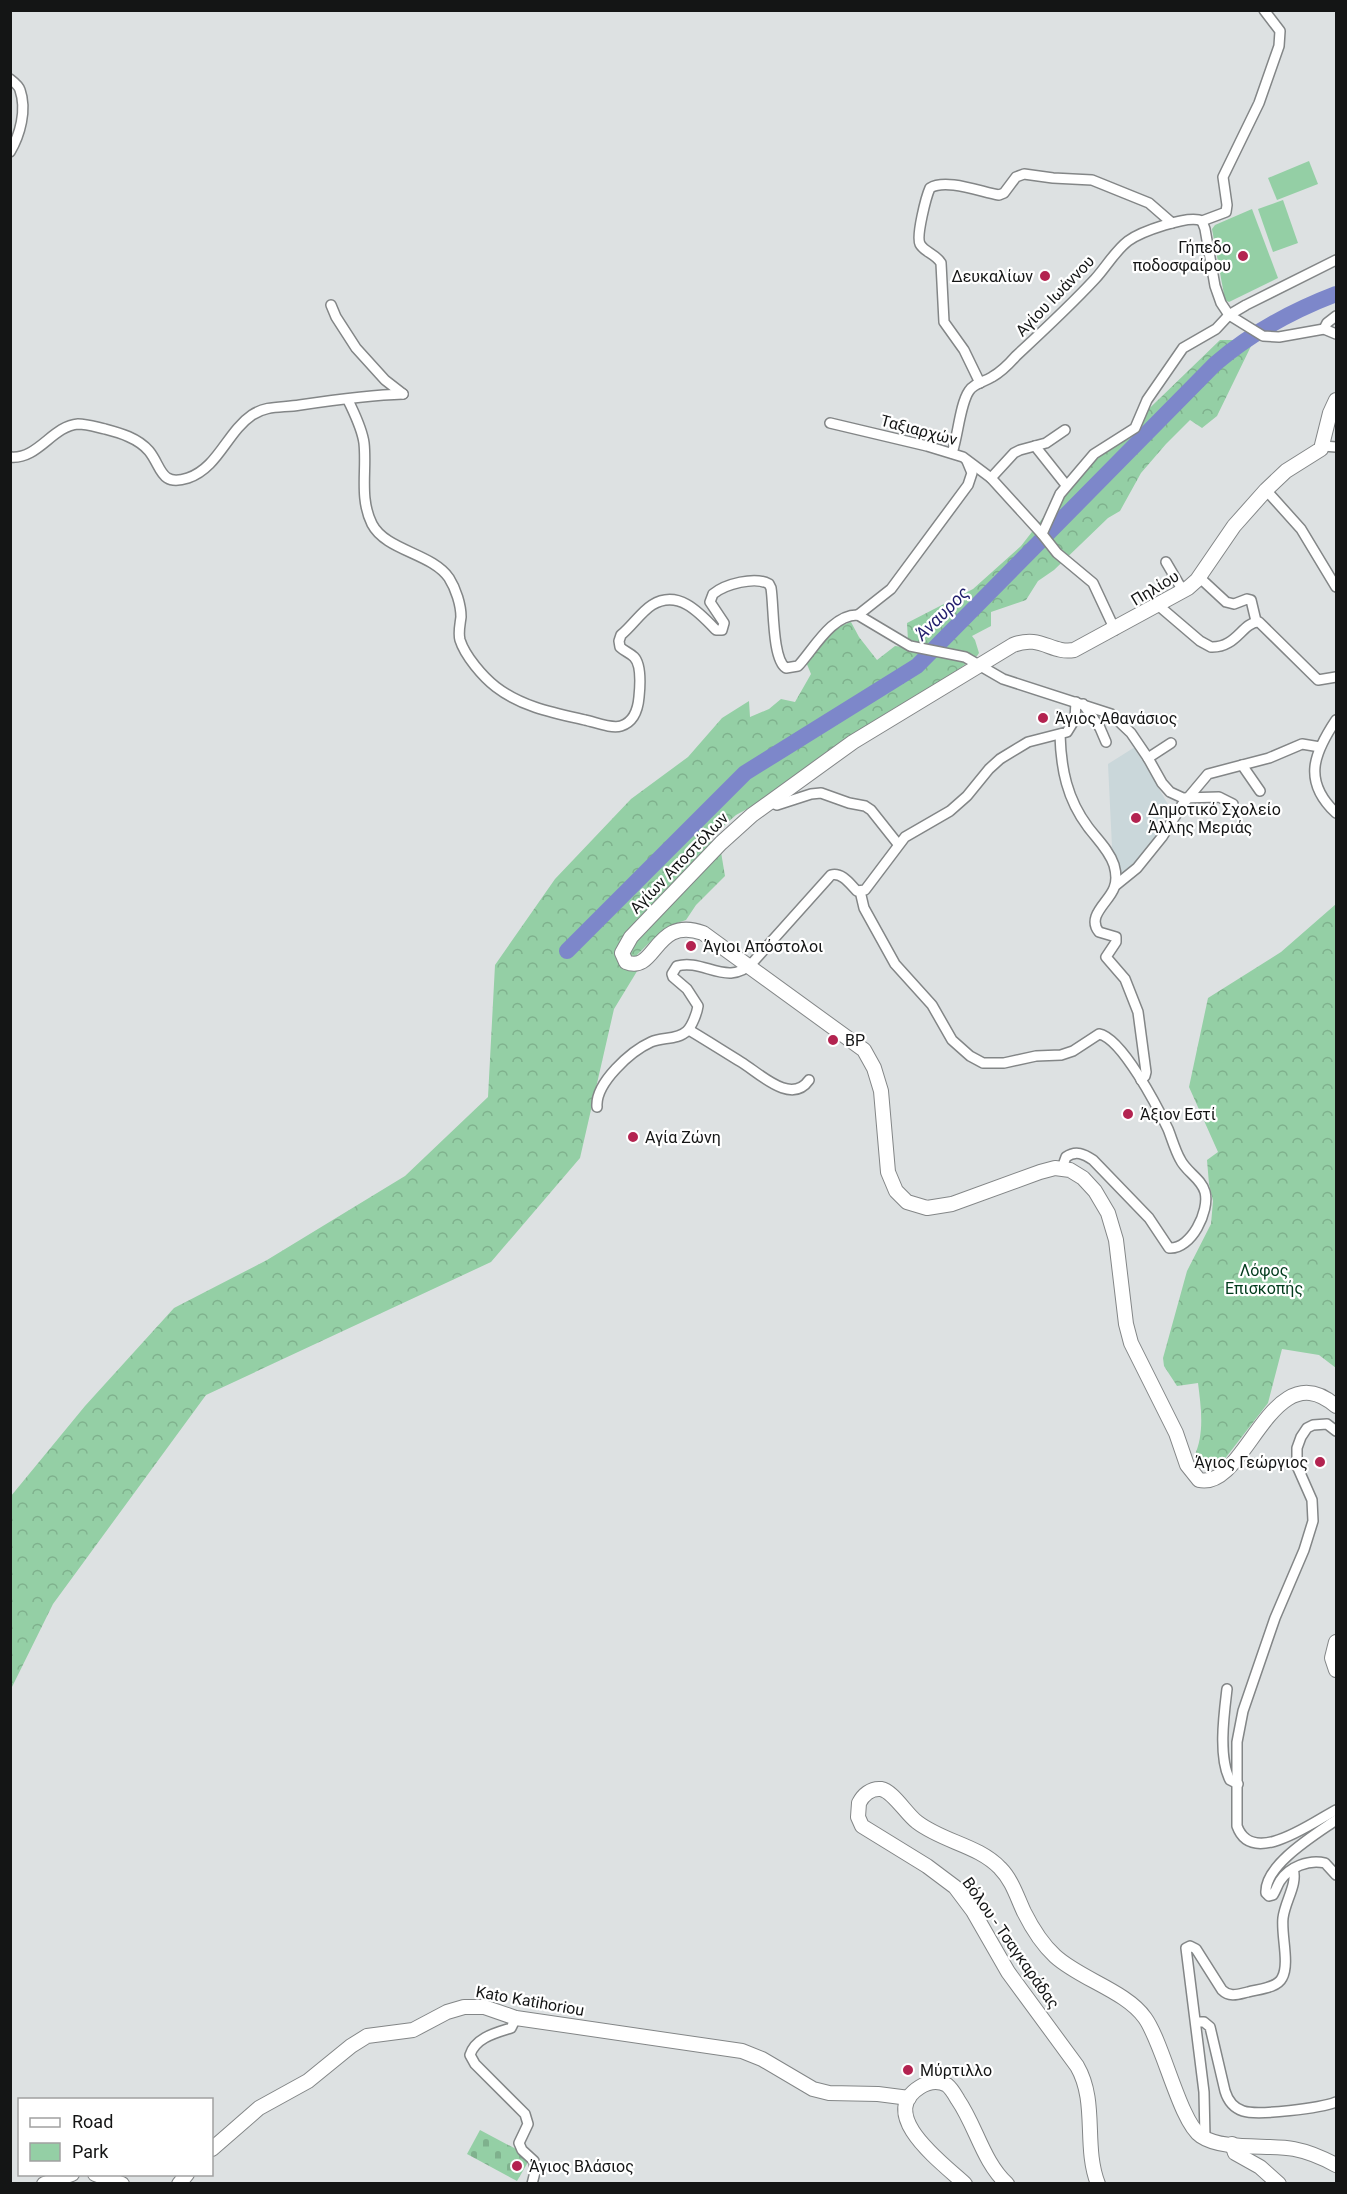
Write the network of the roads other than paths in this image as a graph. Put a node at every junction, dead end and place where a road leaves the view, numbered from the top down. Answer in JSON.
{"nodes":[{"id":1,"x":1264,"y":10,"type":"edge"},
{"id":2,"x":10,"y":79,"type":"edge"},
{"id":3,"x":10,"y":152,"type":"edge"},
{"id":4,"x":1202,"y":221,"type":"junction"},
{"id":5,"x":1172,"y":224,"type":"junction"},
{"id":6,"x":1336,"y":260,"type":"edge"},
{"id":7,"x":331,"y":305,"type":"dead end"},
{"id":8,"x":1228,"y":315,"type":"junction"},
{"id":9,"x":1336,"y":316,"type":"edge"},
{"id":10,"x":1324,"y":329,"type":"junction"},
{"id":11,"x":1336,"y":334,"type":"edge"},
{"id":12,"x":980,"y":383,"type":"junction"},
{"id":13,"x":348,"y":400,"type":"junction"},
{"id":14,"x":1336,"y":400,"type":"edge"},
{"id":15,"x":830,"y":423,"type":"dead end"},
{"id":16,"x":1065,"y":430,"type":"dead end"},
{"id":17,"x":1035,"y":446,"type":"junction"},
{"id":18,"x":1330,"y":446,"type":"edge"},
{"id":19,"x":952,"y":453,"type":"junction"},
{"id":20,"x":10,"y":457,"type":"edge"},
{"id":21,"x":963,"y":458,"type":"junction"},
{"id":22,"x":991,"y":478,"type":"junction"},
{"id":23,"x":1066,"y":485,"type":"junction"},
{"id":24,"x":1266,"y":490,"type":"junction"},
{"id":25,"x":1042,"y":535,"type":"junction"},
{"id":26,"x":1166,"y":562,"type":"dead end"},
{"id":27,"x":1199,"y":577,"type":"junction"},
{"id":28,"x":1336,"y":586,"type":"edge"},
{"id":29,"x":1183,"y":591,"type":"junction"},
{"id":30,"x":1159,"y":606,"type":"junction"},
{"id":31,"x":858,"y":615,"type":"junction"},
{"id":32,"x":1256,"y":621,"type":"junction"},
{"id":33,"x":1115,"y":630,"type":"junction"},
{"id":34,"x":981,"y":664,"type":"junction"},
{"id":35,"x":1336,"y":677,"type":"edge"},
{"id":36,"x":1079,"y":703,"type":"junction"},
{"id":37,"x":1336,"y":720,"type":"edge"},
{"id":38,"x":1060,"y":735,"type":"junction"},
{"id":39,"x":1106,"y":742,"type":"dead end"},
{"id":40,"x":1171,"y":743,"type":"dead end"},
{"id":41,"x":1320,"y":747,"type":"junction"},
{"id":42,"x":1148,"y":758,"type":"junction"},
{"id":43,"x":1242,"y":765,"type":"junction"},
{"id":44,"x":1260,"y":791,"type":"dead end"},
{"id":45,"x":1188,"y":798,"type":"junction"},
{"id":46,"x":770,"y":802,"type":"junction"},
{"id":47,"x":1233,"y":804,"type":"dead end"},
{"id":48,"x":1336,"y":813,"type":"edge"},
{"id":49,"x":898,"y":844,"type":"junction"},
{"id":50,"x":1116,"y":885,"type":"junction"},
{"id":51,"x":860,"y":891,"type":"junction"},
{"id":52,"x":749,"y":966,"type":"junction"},
{"id":53,"x":689,"y":1030,"type":"junction"},
{"id":54,"x":809,"y":1080,"type":"dead end"},
{"id":55,"x":1141,"y":1080,"type":"junction"},
{"id":56,"x":597,"y":1107,"type":"dead end"},
{"id":57,"x":1062,"y":1168,"type":"junction"},
{"id":58,"x":1336,"y":1406,"type":"edge"},
{"id":59,"x":1336,"y":1431,"type":"edge"},
{"id":60,"x":1336,"y":1642,"type":"edge"},
{"id":61,"x":1336,"y":1670,"type":"edge"},
{"id":62,"x":1227,"y":1689,"type":"dead end"},
{"id":63,"x":1238,"y":1784,"type":"junction"},
{"id":64,"x":1336,"y":1810,"type":"edge"},
{"id":65,"x":1336,"y":1820,"type":"edge"},
{"id":66,"x":1293,"y":1869,"type":"junction"},
{"id":67,"x":1336,"y":1875,"type":"edge"},
{"id":68,"x":516,"y":2018,"type":"junction"},
{"id":69,"x":1196,"y":2022,"type":"junction"},
{"id":70,"x":909,"y":2098,"type":"junction"},
{"id":71,"x":1336,"y":2102,"type":"edge"},
{"id":72,"x":1205,"y":2138,"type":"junction"},
{"id":73,"x":1232,"y":2144,"type":"junction"},
{"id":74,"x":213,"y":2147,"type":"edge"},
{"id":75,"x":1336,"y":2165,"type":"edge"},
{"id":76,"x":69,"y":2176,"type":"edge"},
{"id":77,"x":98,"y":2176,"type":"edge"},
{"id":78,"x":44,"y":2184,"type":"edge"},
{"id":79,"x":122,"y":2184,"type":"edge"},
{"id":80,"x":532,"y":2184,"type":"edge"},
{"id":81,"x":965,"y":2184,"type":"edge"},
{"id":82,"x":1007,"y":2184,"type":"edge"},
{"id":83,"x":1098,"y":2184,"type":"edge"},
{"id":84,"x":1279,"y":2184,"type":"edge"}],
"edges":[{"from":1,"to":4,"type":"street","name":"Αγίου Ιωάννου"},
{"from":2,"to":3,"type":"street"},
{"from":4,"to":5,"type":"street","name":"Αγίου Ιωάννου"},
{"from":4,"to":8,"type":"street"},
{"from":5,"to":12,"type":"street","name":"Αγίου Ιωάννου"},
{"from":5,"to":12,"type":"street"},
{"from":6,"to":8,"type":"street"},
{"from":7,"to":13,"type":"street"},
{"from":8,"to":10,"type":"street"},
{"from":8,"to":23,"type":"street"},
{"from":9,"to":10,"type":"street"},
{"from":10,"to":11,"type":"street"},
{"from":12,"to":19,"type":"street","name":"Αγίου Ιωάννου"},
{"from":13,"to":20,"type":"street"},
{"from":13,"to":31,"type":"street"},
{"from":14,"to":18,"type":"main road","name":"Πηλίου"},
{"from":15,"to":19,"type":"street","name":"Ταξιαρχών"},
{"from":16,"to":17,"type":"street"},
{"from":17,"to":22,"type":"street"},
{"from":17,"to":23,"type":"street"},
{"from":18,"to":24,"type":"main road","name":"Πηλίου"},
{"from":19,"to":21,"type":"street","name":"Ταξιαρχών"},
{"from":21,"to":22,"type":"street","name":"Ταξιαρχών"},
{"from":21,"to":31,"type":"street"},
{"from":22,"to":25,"type":"street","name":"Ταξιαρχών"},
{"from":23,"to":25,"type":"street"},
{"from":24,"to":27,"type":"main road","name":"Πηλίου"},
{"from":24,"to":28,"type":"street"},
{"from":25,"to":33,"type":"street","name":"Ταξιαρχών"},
{"from":26,"to":29,"type":"street"},
{"from":27,"to":29,"type":"main road","name":"Πηλίου"},
{"from":27,"to":32,"type":"street"},
{"from":29,"to":30,"type":"main road","name":"Πηλίου"},
{"from":30,"to":32,"type":"street"},
{"from":30,"to":33,"type":"main road","name":"Πηλίου"},
{"from":31,"to":34,"type":"street"},
{"from":32,"to":35,"type":"street"},
{"from":33,"to":34,"type":"main road","name":"Πηλίου"},
{"from":34,"to":36,"type":"street"},
{"from":34,"to":46,"type":"main road","name":"Αγίων Αποστόλων"},
{"from":36,"to":38,"type":"street"},
{"from":36,"to":39,"type":"street"},
{"from":36,"to":42,"type":"street"},
{"from":37,"to":41,"type":"street"},
{"from":38,"to":49,"type":"street"},
{"from":38,"to":50,"type":"street"},
{"from":40,"to":42,"type":"street"},
{"from":41,"to":43,"type":"street"},
{"from":41,"to":48,"type":"street"},
{"from":42,"to":45,"type":"street"},
{"from":43,"to":44,"type":"street"},
{"from":43,"to":45,"type":"street"},
{"from":45,"to":47,"type":"street"},
{"from":45,"to":50,"type":"street"},
{"from":46,"to":49,"type":"street"},
{"from":46,"to":52,"type":"main road","name":"Αγίων Αποστόλων"},
{"from":49,"to":51,"type":"street"},
{"from":50,"to":55,"type":"street"},
{"from":51,"to":52,"type":"street"},
{"from":51,"to":55,"type":"street"},
{"from":52,"to":53,"type":"street"},
{"from":52,"to":57,"type":"main road","name":"Αγίων Αποστόλων"},
{"from":53,"to":54,"type":"street"},
{"from":53,"to":56,"type":"street"},
{"from":55,"to":57,"type":"street"},
{"from":57,"to":58,"type":"main road"},
{"from":59,"to":63,"type":"street"},
{"from":60,"to":61,"type":"main road"},
{"from":62,"to":63,"type":"street"},
{"from":63,"to":64,"type":"street"},
{"from":65,"to":66,"type":"street"},
{"from":66,"to":67,"type":"street"},
{"from":66,"to":69,"type":"street"},
{"from":68,"to":70,"type":"main road","name":"Kato Katihoriou"},
{"from":68,"to":74,"type":"main road","name":"Kato Katihoriou"},
{"from":68,"to":80,"type":"street"},
{"from":69,"to":71,"type":"street"},
{"from":69,"to":72,"type":"street"},
{"from":70,"to":81,"type":"main road"},
{"from":70,"to":82,"type":"main road"},
{"from":72,"to":73,"type":"main road"},
{"from":72,"to":83,"type":"main road","name":"Βόλου - Τσαγκαράδας"},
{"from":73,"to":75,"type":"main road"},
{"from":73,"to":84,"type":"main road"},
{"from":76,"to":78,"type":"main road"},
{"from":77,"to":79,"type":"main road"}]}
